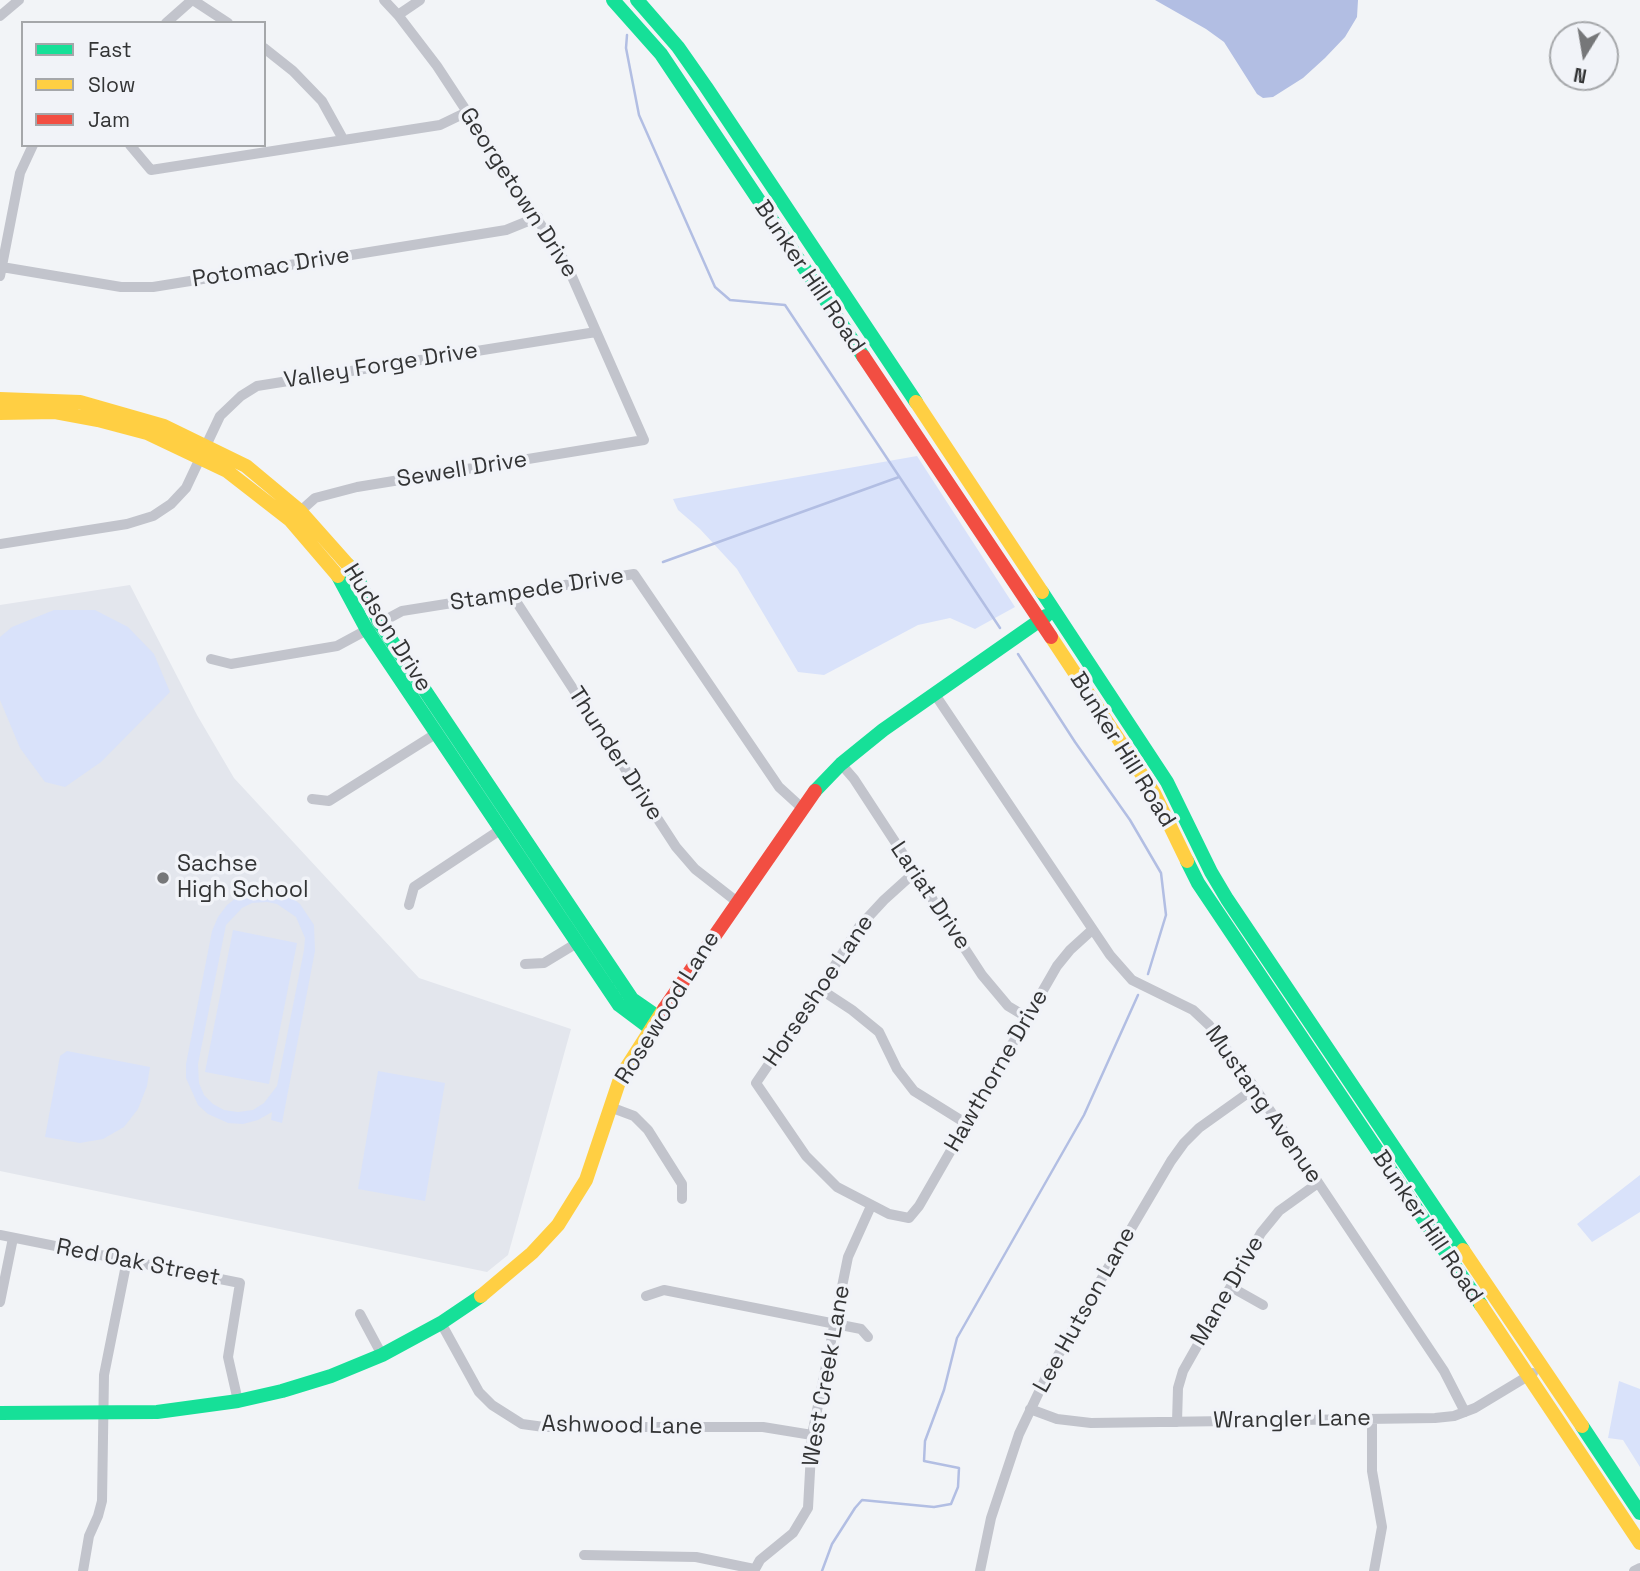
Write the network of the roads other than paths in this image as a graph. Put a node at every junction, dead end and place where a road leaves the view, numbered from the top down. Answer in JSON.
{"nodes":[{"id":1,"x":19,"y":0,"type":"edge"},
{"id":2,"x":192,"y":0,"type":"edge"},
{"id":3,"x":384,"y":0,"type":"edge"},
{"id":4,"x":420,"y":0,"type":"edge"},
{"id":5,"x":614,"y":0,"type":"edge"},
{"id":6,"x":637,"y":0,"type":"edge"},
{"id":7,"x":398,"y":15,"type":"junction"},
{"id":8,"x":0,"y":16,"type":"edge"},
{"id":9,"x":168,"y":21,"type":"edge"},
{"id":10,"x":225,"y":21,"type":"edge"},
{"id":11,"x":266,"y":50,"type":"edge"},
{"id":12,"x":467,"y":112,"type":"junction"},
{"id":13,"x":343,"y":139,"type":"junction"},
{"id":14,"x":32,"y":147,"type":"edge"},
{"id":15,"x":132,"y":147,"type":"edge"},
{"id":16,"x":538,"y":217,"type":"junction"},
{"id":17,"x":1,"y":271,"type":"edge"},
{"id":18,"x":596,"y":332,"type":"junction"},
{"id":19,"x":0,"y":399,"type":"edge"},
{"id":20,"x":0,"y":413,"type":"edge"},
{"id":21,"x":644,"y":440,"type":"joint"},
{"id":22,"x":204,"y":451,"type":"junction"},
{"id":23,"x":295,"y":515,"type":"junction"},
{"id":24,"x":0,"y":544,"type":"edge"},
{"id":25,"x":510,"y":592,"type":"junction"},
{"id":26,"x":1054,"y":611,"type":"junction"},
{"id":27,"x":1040,"y":620,"type":"junction"},
{"id":28,"x":373,"y":626,"type":"junction"},
{"id":29,"x":211,"y":660,"type":"dead end"},
{"id":30,"x":934,"y":693,"type":"junction"},
{"id":31,"x":437,"y":733,"type":"junction"},
{"id":32,"x":841,"y":764,"type":"junction"},
{"id":33,"x":312,"y":799,"type":"dead end"},
{"id":34,"x":802,"y":808,"type":"junction"},
{"id":35,"x":500,"y":830,"type":"junction"},
{"id":36,"x":915,"y":872,"type":"junction"},
{"id":37,"x":736,"y":901,"type":"junction"},
{"id":38,"x":409,"y":905,"type":"dead end"},
{"id":39,"x":1092,"y":930,"type":"junction"},
{"id":40,"x":577,"y":943,"type":"junction"},
{"id":41,"x":525,"y":964,"type":"dead end"},
{"id":42,"x":820,"y":989,"type":"junction"},
{"id":43,"x":1028,"y":1018,"type":"junction"},
{"id":44,"x":654,"y":1023,"type":"junction"},
{"id":45,"x":1255,"y":1088,"type":"junction"},
{"id":46,"x":610,"y":1107,"type":"junction"},
{"id":47,"x":967,"y":1124,"type":"junction"},
{"id":48,"x":1318,"y":1183,"type":"junction"},
{"id":49,"x":682,"y":1199,"type":"dead end"},
{"id":50,"x":871,"y":1206,"type":"junction"},
{"id":51,"x":0,"y":1236,"type":"edge"},
{"id":52,"x":13,"y":1238,"type":"junction"},
{"id":53,"x":127,"y":1260,"type":"junction"},
{"id":54,"x":1231,"y":1287,"type":"junction"},
{"id":55,"x":646,"y":1296,"type":"dead end"},
{"id":56,"x":0,"y":1302,"type":"edge"},
{"id":57,"x":1263,"y":1305,"type":"dead end"},
{"id":58,"x":360,"y":1314,"type":"dead end"},
{"id":59,"x":441,"y":1323,"type":"junction"},
{"id":60,"x":836,"y":1324,"type":"junction"},
{"id":61,"x":868,"y":1337,"type":"dead end"},
{"id":62,"x":382,"y":1355,"type":"junction"},
{"id":63,"x":1542,"y":1367,"type":"junction"},
{"id":64,"x":1528,"y":1376,"type":"junction"},
{"id":65,"x":238,"y":1401,"type":"junction"},
{"id":66,"x":1030,"y":1409,"type":"junction"},
{"id":67,"x":104,"y":1412,"type":"junction"},
{"id":68,"x":1465,"y":1412,"type":"junction"},
{"id":69,"x":0,"y":1413,"type":"edge"},
{"id":70,"x":1372,"y":1419,"type":"junction"},
{"id":71,"x":1177,"y":1422,"type":"junction"},
{"id":72,"x":812,"y":1435,"type":"junction"},
{"id":73,"x":1640,"y":1513,"type":"edge"},
{"id":74,"x":1640,"y":1544,"type":"edge"},
{"id":75,"x":584,"y":1555,"type":"dead end"},
{"id":76,"x":1640,"y":1568,"type":"edge"},
{"id":77,"x":754,"y":1570,"type":"edge"},
{"id":78,"x":83,"y":1571,"type":"edge"},
{"id":79,"x":981,"y":1571,"type":"edge"},
{"id":80,"x":1374,"y":1571,"type":"edge"},
{"id":81,"x":1634,"y":1571,"type":"edge"}],
"edges":[{"from":1,"to":8,"type":"street"},
{"from":2,"to":9,"type":"street"},
{"from":2,"to":10,"type":"street"},
{"from":3,"to":7,"type":"street","name":"Georgetown Drive"},
{"from":4,"to":7,"type":"street"},
{"from":5,"to":27,"type":"main road","name":"Bunker Hill Road"},
{"from":6,"to":26,"type":"main road","name":"Bunker Hill Road"},
{"from":7,"to":12,"type":"street","name":"Georgetown Drive"},
{"from":11,"to":13,"type":"street"},
{"from":12,"to":13,"type":"street"},
{"from":12,"to":16,"type":"street","name":"Georgetown Drive"},
{"from":13,"to":15,"type":"street"},
{"from":14,"to":17,"type":"street"},
{"from":16,"to":17,"type":"street","name":"Potomac Drive"},
{"from":16,"to":18,"type":"street","name":"Georgetown Drive"},
{"from":18,"to":21,"type":"street","name":"Georgetown Drive"},
{"from":18,"to":22,"type":"street","name":"Valley Forge Drive"},
{"from":19,"to":22,"type":"main road","name":"Hudson Drive"},
{"from":20,"to":22,"type":"main road","name":"Hudson Drive"},
{"from":21,"to":23,"type":"street","name":"Sewell Drive"},
{"from":22,"to":23,"type":"main road","name":"Hudson Drive"},
{"from":22,"to":24,"type":"street","name":"Valley Forge Drive"},
{"from":23,"to":28,"type":"main road","name":"Hudson Drive"},
{"from":25,"to":28,"type":"street","name":"Stampede Drive"},
{"from":25,"to":34,"type":"street","name":"Stampede Drive"},
{"from":25,"to":37,"type":"street","name":"Thunder Drive"},
{"from":26,"to":27,"type":"main road","name":"Rosewood Lane"},
{"from":26,"to":63,"type":"main road","name":"Bunker Hill Road"},
{"from":27,"to":30,"type":"main road","name":"Rosewood Lane"},
{"from":27,"to":64,"type":"main road","name":"Bunker Hill Road"},
{"from":28,"to":29,"type":"street","name":"Stampede Drive"},
{"from":28,"to":31,"type":"main road","name":"Hudson Drive"},
{"from":28,"to":44,"type":"main road","name":"Hudson Drive"},
{"from":30,"to":32,"type":"main road","name":"Rosewood Lane"},
{"from":30,"to":39,"type":"street","name":"Mustang Avenue"},
{"from":31,"to":33,"type":"street"},
{"from":31,"to":35,"type":"main road","name":"Hudson Drive"},
{"from":32,"to":34,"type":"main road","name":"Rosewood Lane"},
{"from":32,"to":36,"type":"street","name":"Lariat Drive"},
{"from":34,"to":37,"type":"main road","name":"Rosewood Lane"},
{"from":35,"to":38,"type":"street"},
{"from":35,"to":40,"type":"main road","name":"Hudson Drive"},
{"from":36,"to":42,"type":"street","name":"Horseshoe Lane"},
{"from":36,"to":43,"type":"street","name":"Lariat Drive"},
{"from":37,"to":44,"type":"main road","name":"Rosewood Lane"},
{"from":39,"to":43,"type":"street","name":"Hawthorne Drive"},
{"from":39,"to":45,"type":"street","name":"Mustang Avenue"},
{"from":40,"to":41,"type":"street"},
{"from":40,"to":44,"type":"main road","name":"Hudson Drive"},
{"from":42,"to":47,"type":"street"},
{"from":42,"to":50,"type":"street","name":"Horseshoe Lane"},
{"from":43,"to":47,"type":"street","name":"Hawthorne Drive"},
{"from":44,"to":46,"type":"main road","name":"Rosewood Lane"},
{"from":45,"to":48,"type":"street","name":"Mustang Avenue"},
{"from":45,"to":66,"type":"street","name":"Lee Hutson Lane"},
{"from":46,"to":49,"type":"street"},
{"from":46,"to":59,"type":"main road","name":"Rosewood Lane"},
{"from":47,"to":50,"type":"street","name":"Hawthorne Drive"},
{"from":48,"to":54,"type":"street","name":"Mane Drive"},
{"from":48,"to":68,"type":"street","name":"Mustang Avenue"},
{"from":50,"to":60,"type":"street","name":"West Creek Lane"},
{"from":51,"to":52,"type":"street","name":"Red Oak Street"},
{"from":52,"to":53,"type":"street","name":"Red Oak Street"},
{"from":52,"to":56,"type":"street"},
{"from":53,"to":65,"type":"street","name":"Red Oak Street"},
{"from":53,"to":67,"type":"street"},
{"from":54,"to":57,"type":"street"},
{"from":54,"to":71,"type":"street","name":"Mane Drive"},
{"from":55,"to":60,"type":"street"},
{"from":58,"to":62,"type":"street"},
{"from":59,"to":62,"type":"main road","name":"Rosewood Lane"},
{"from":59,"to":72,"type":"street","name":"Ashwood Lane"},
{"from":60,"to":61,"type":"street"},
{"from":60,"to":72,"type":"street","name":"West Creek Lane"},
{"from":62,"to":65,"type":"main road","name":"Rosewood Lane"},
{"from":63,"to":64,"type":"street","name":"Wrangler Lane"},
{"from":63,"to":73,"type":"main road","name":"Bunker Hill Road"},
{"from":64,"to":68,"type":"street","name":"Wrangler Lane"},
{"from":64,"to":74,"type":"main road","name":"Bunker Hill Road"},
{"from":65,"to":67,"type":"main road","name":"Rosewood Lane"},
{"from":66,"to":71,"type":"street","name":"Wrangler Lane"},
{"from":66,"to":79,"type":"street","name":"Lee Hutson Lane"},
{"from":67,"to":69,"type":"main road","name":"Rosewood Lane"},
{"from":67,"to":78,"type":"street"},
{"from":68,"to":70,"type":"street","name":"Wrangler Lane"},
{"from":70,"to":71,"type":"street","name":"Wrangler Lane"},
{"from":70,"to":80,"type":"street"},
{"from":72,"to":77,"type":"street","name":"West Creek Lane"},
{"from":75,"to":77,"type":"street"},
{"from":76,"to":81,"type":"street"}]}
